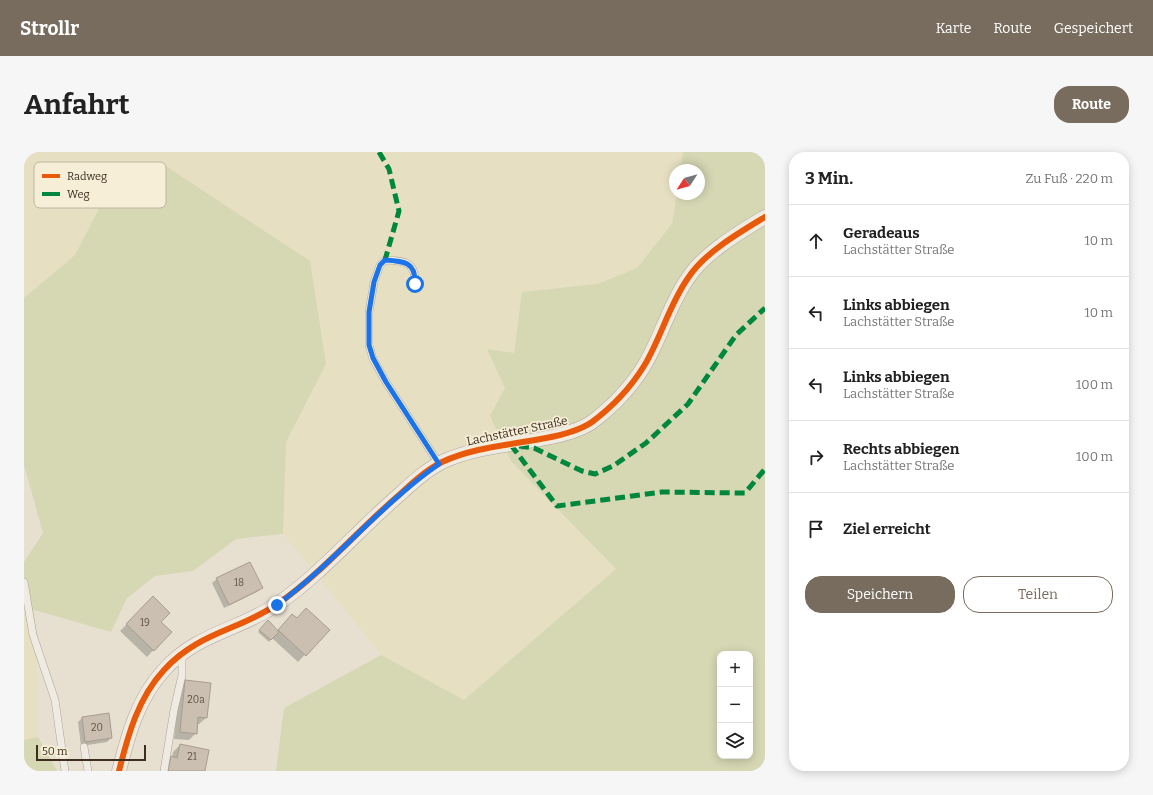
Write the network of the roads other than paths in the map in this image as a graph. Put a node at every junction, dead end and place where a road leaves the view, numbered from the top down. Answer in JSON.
{"nodes":[{"id":1,"x":765,"y":217,"type":"edge"},
{"id":2,"x":415,"y":284,"type":"dead end"},
{"id":3,"x":439,"y":464,"type":"junction"},
{"id":4,"x":24,"y":582,"type":"edge"},
{"id":5,"x":182,"y":652,"type":"junction"},
{"id":6,"x":84,"y":747,"type":"dead end"},
{"id":7,"x":65,"y":771,"type":"edge"},
{"id":8,"x":88,"y":771,"type":"edge"},
{"id":9,"x":119,"y":771,"type":"edge"},
{"id":10,"x":164,"y":771,"type":"edge"}],
"edges":[{"from":1,"to":3,"type":"street","name":"Lachstätter Straße"},
{"from":2,"to":3,"type":"lane"},
{"from":3,"to":5,"type":"street","name":"Lachstätter Straße"},
{"from":4,"to":7,"type":"lane"},
{"from":5,"to":9,"type":"street","name":"Lachstätter Straße"},
{"from":5,"to":10,"type":"lane"},
{"from":6,"to":8,"type":"lane"}]}
